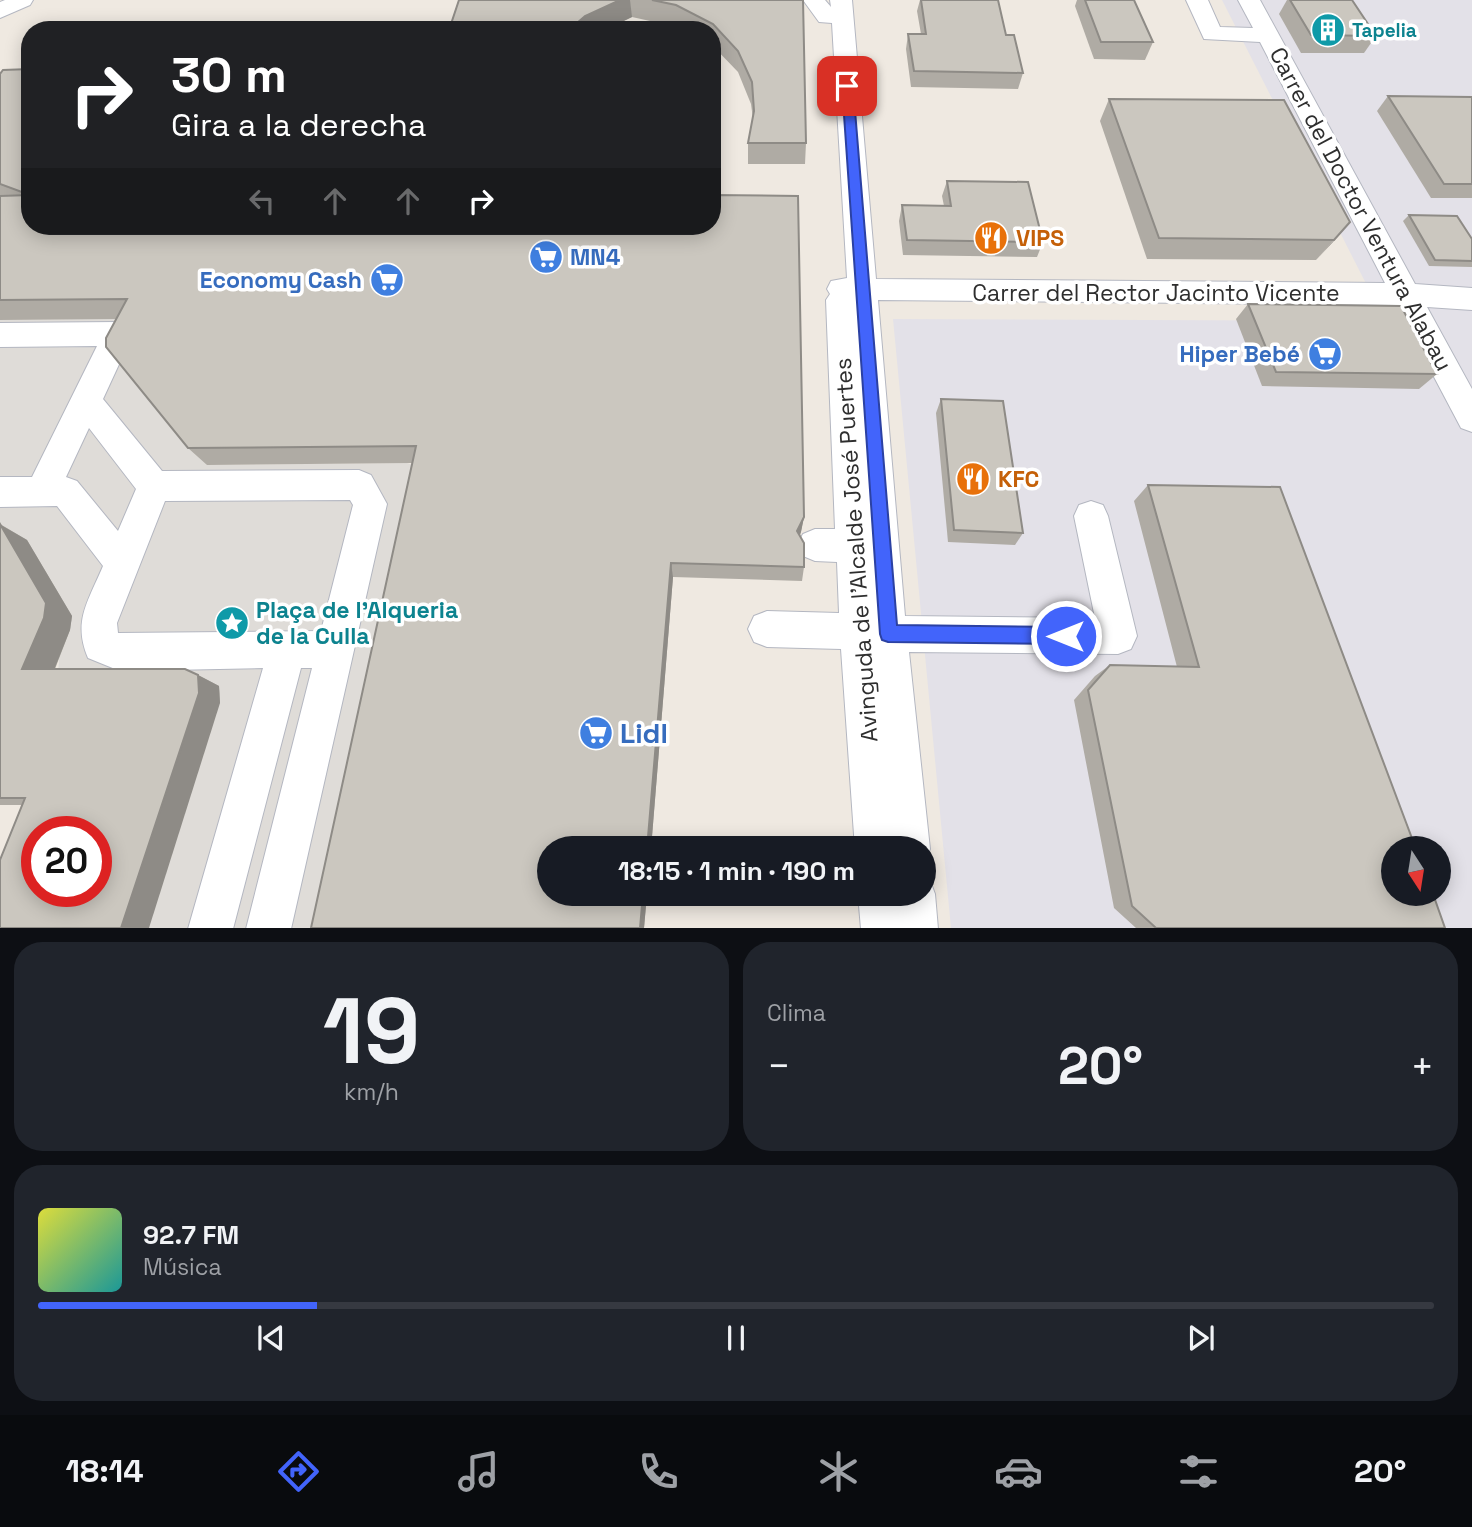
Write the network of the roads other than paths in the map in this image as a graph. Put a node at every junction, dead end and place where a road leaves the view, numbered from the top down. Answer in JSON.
{"nodes":[{"id":1,"x":22,"y":0,"type":"edge"},
{"id":2,"x":1197,"y":0,"type":"edge"},
{"id":3,"x":1249,"y":0,"type":"edge"},
{"id":4,"x":832,"y":4,"type":"edge"},
{"id":5,"x":0,"y":11,"type":"edge"},
{"id":6,"x":1268,"y":35,"type":"junction"},
{"id":7,"x":851,"y":289,"type":"junction"},
{"id":8,"x":1405,"y":295,"type":"junction"},
{"id":9,"x":1472,"y":299,"type":"edge"},
{"id":10,"x":0,"y":335,"type":"edge"},
{"id":11,"x":85,"y":400,"type":"junction"},
{"id":12,"x":1472,"y":419,"type":"edge"},
{"id":13,"x":154,"y":486,"type":"junction"},
{"id":14,"x":0,"y":492,"type":"edge"},
{"id":15,"x":41,"y":492,"type":"junction"},
{"id":16,"x":1091,"y":516,"type":"dead end"},
{"id":17,"x":815,"y":545,"type":"dead end"},
{"id":18,"x":854,"y":546,"type":"junction"},
{"id":19,"x":123,"y":563,"type":"junction"},
{"id":20,"x":767,"y":629,"type":"dead end"},
{"id":21,"x":873,"y":633,"type":"junction"},
{"id":22,"x":336,"y":649,"type":"junction"},
{"id":23,"x":287,"y":650,"type":"junction"},
{"id":24,"x":876,"y":836,"type":"edge"},
{"id":25,"x":907,"y":836,"type":"edge"},
{"id":26,"x":881,"y":906,"type":"edge"},
{"id":27,"x":914,"y":906,"type":"edge"},
{"id":28,"x":210,"y":928,"type":"edge"},
{"id":29,"x":268,"y":928,"type":"edge"},
{"id":30,"x":883,"y":928,"type":"edge"},
{"id":31,"x":916,"y":928,"type":"edge"}],
"edges":[{"from":1,"to":5,"type":"street"},
{"from":2,"to":6,"type":"street"},
{"from":3,"to":6,"type":"street","name":"Carrer del Doctor Ventura Alabau"},
{"from":4,"to":7,"type":"street","name":"Avinguda de l'Alcalde José Puertes"},
{"from":6,"to":8,"type":"street","name":"Carrer del Doctor Ventura Alabau"},
{"from":7,"to":8,"type":"street","name":"Carrer del Rector Jacinto Vicente"},
{"from":7,"to":18,"type":"street","name":"Avinguda de l'Alcalde José Puertes"},
{"from":7,"to":21,"type":"street","name":"Avinguda de l'Alcalde José Puertes"},
{"from":8,"to":9,"type":"street","name":"Carrer del Rector Jacinto Vicente"},
{"from":8,"to":12,"type":"street","name":"Carrer del Doctor Ventura Alabau"},
{"from":10,"to":11,"type":"street"},
{"from":11,"to":13,"type":"street"},
{"from":11,"to":15,"type":"street"},
{"from":13,"to":19,"type":"street"},
{"from":13,"to":22,"type":"street"},
{"from":14,"to":15,"type":"street"},
{"from":15,"to":19,"type":"street"},
{"from":16,"to":21,"type":"street"},
{"from":17,"to":18,"type":"street"},
{"from":18,"to":21,"type":"street","name":"Avinguda de l'Alcalde José Puertes"},
{"from":19,"to":23,"type":"street"},
{"from":20,"to":21,"type":"street"},
{"from":21,"to":24,"type":"street","name":"Avinguda de l'Alcalde José Puertes"},
{"from":21,"to":25,"type":"street","name":"Avinguda de l'Alcalde José Puertes"},
{"from":22,"to":23,"type":"street"},
{"from":22,"to":29,"type":"street"},
{"from":23,"to":28,"type":"street"},
{"from":26,"to":30,"type":"street"},
{"from":27,"to":31,"type":"street"}]}
